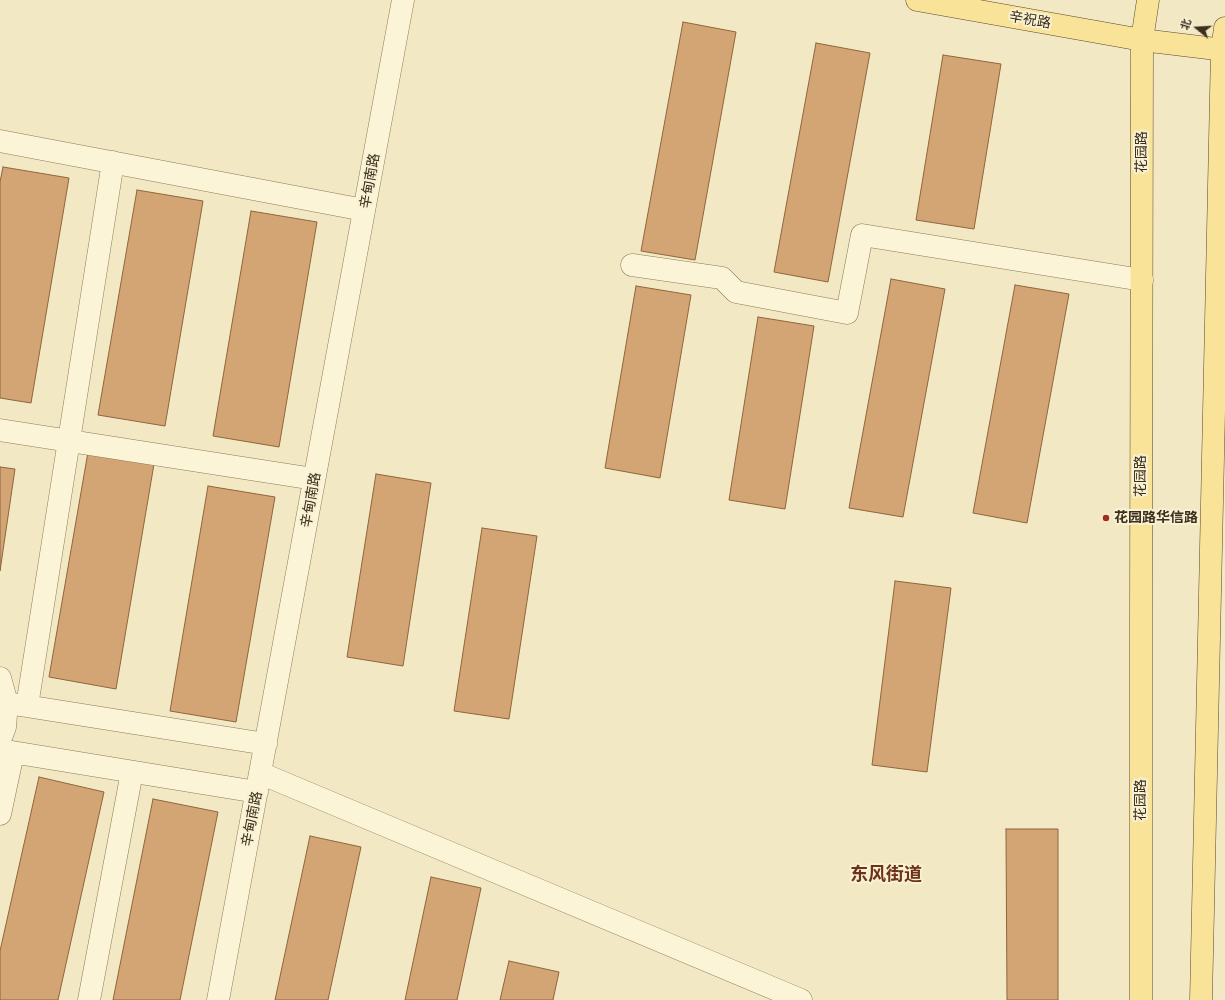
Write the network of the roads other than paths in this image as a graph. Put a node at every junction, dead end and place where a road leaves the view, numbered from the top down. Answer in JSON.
{"nodes":[{"id":1,"x":403,"y":0,"type":"edge"},
{"id":2,"x":918,"y":0,"type":"edge"},
{"id":3,"x":1148,"y":0,"type":"edge"},
{"id":4,"x":1142,"y":40,"type":"junction"},
{"id":5,"x":1224,"y":43,"type":"edge"},
{"id":6,"x":0,"y":140,"type":"edge"},
{"id":7,"x":112,"y":162,"type":"junction"},
{"id":8,"x":364,"y":210,"type":"junction"},
{"id":9,"x":632,"y":264,"type":"dead end"},
{"id":10,"x":1142,"y":280,"type":"junction"},
{"id":11,"x":0,"y":430,"type":"edge"},
{"id":12,"x":68,"y":441,"type":"junction"},
{"id":13,"x":314,"y":479,"type":"junction"},
{"id":14,"x":0,"y":678,"type":"edge"},
{"id":15,"x":17,"y":705,"type":"junction"},
{"id":16,"x":266,"y":744,"type":"junction"},
{"id":17,"x":4,"y":748,"type":"edge"},
{"id":18,"x":132,"y":772,"type":"junction"},
{"id":19,"x":258,"y":782,"type":"junction"},
{"id":20,"x":0,"y":814,"type":"edge"},
{"id":21,"x":89,"y":1000,"type":"edge"},
{"id":22,"x":218,"y":1000,"type":"edge"},
{"id":23,"x":801,"y":1000,"type":"edge"},
{"id":24,"x":1142,"y":1000,"type":"edge"},
{"id":25,"x":1202,"y":1000,"type":"edge"}],
"edges":[{"from":1,"to":8,"type":"street","name":"辛甸南路"},
{"from":2,"to":4,"type":"main road","name":"辛祝路"},
{"from":3,"to":4,"type":"main road","name":"花园路"},
{"from":4,"to":5,"type":"main road","name":"辛祝路"},
{"from":4,"to":10,"type":"main road","name":"花园路"},
{"from":5,"to":25,"type":"main road"},
{"from":6,"to":7,"type":"street"},
{"from":7,"to":8,"type":"street"},
{"from":7,"to":12,"type":"street"},
{"from":8,"to":13,"type":"street","name":"辛甸南路"},
{"from":9,"to":10,"type":"street"},
{"from":10,"to":24,"type":"main road","name":"花园路"},
{"from":11,"to":12,"type":"street"},
{"from":12,"to":13,"type":"street"},
{"from":12,"to":15,"type":"street"},
{"from":13,"to":16,"type":"street","name":"辛甸南路"},
{"from":14,"to":15,"type":"street"},
{"from":15,"to":16,"type":"street"},
{"from":15,"to":17,"type":"street"},
{"from":16,"to":19,"type":"street","name":"辛甸南路"},
{"from":17,"to":18,"type":"street"},
{"from":17,"to":20,"type":"street"},
{"from":18,"to":19,"type":"street"},
{"from":18,"to":21,"type":"street"},
{"from":19,"to":22,"type":"street","name":"辛甸南路"},
{"from":19,"to":23,"type":"street"}]}
